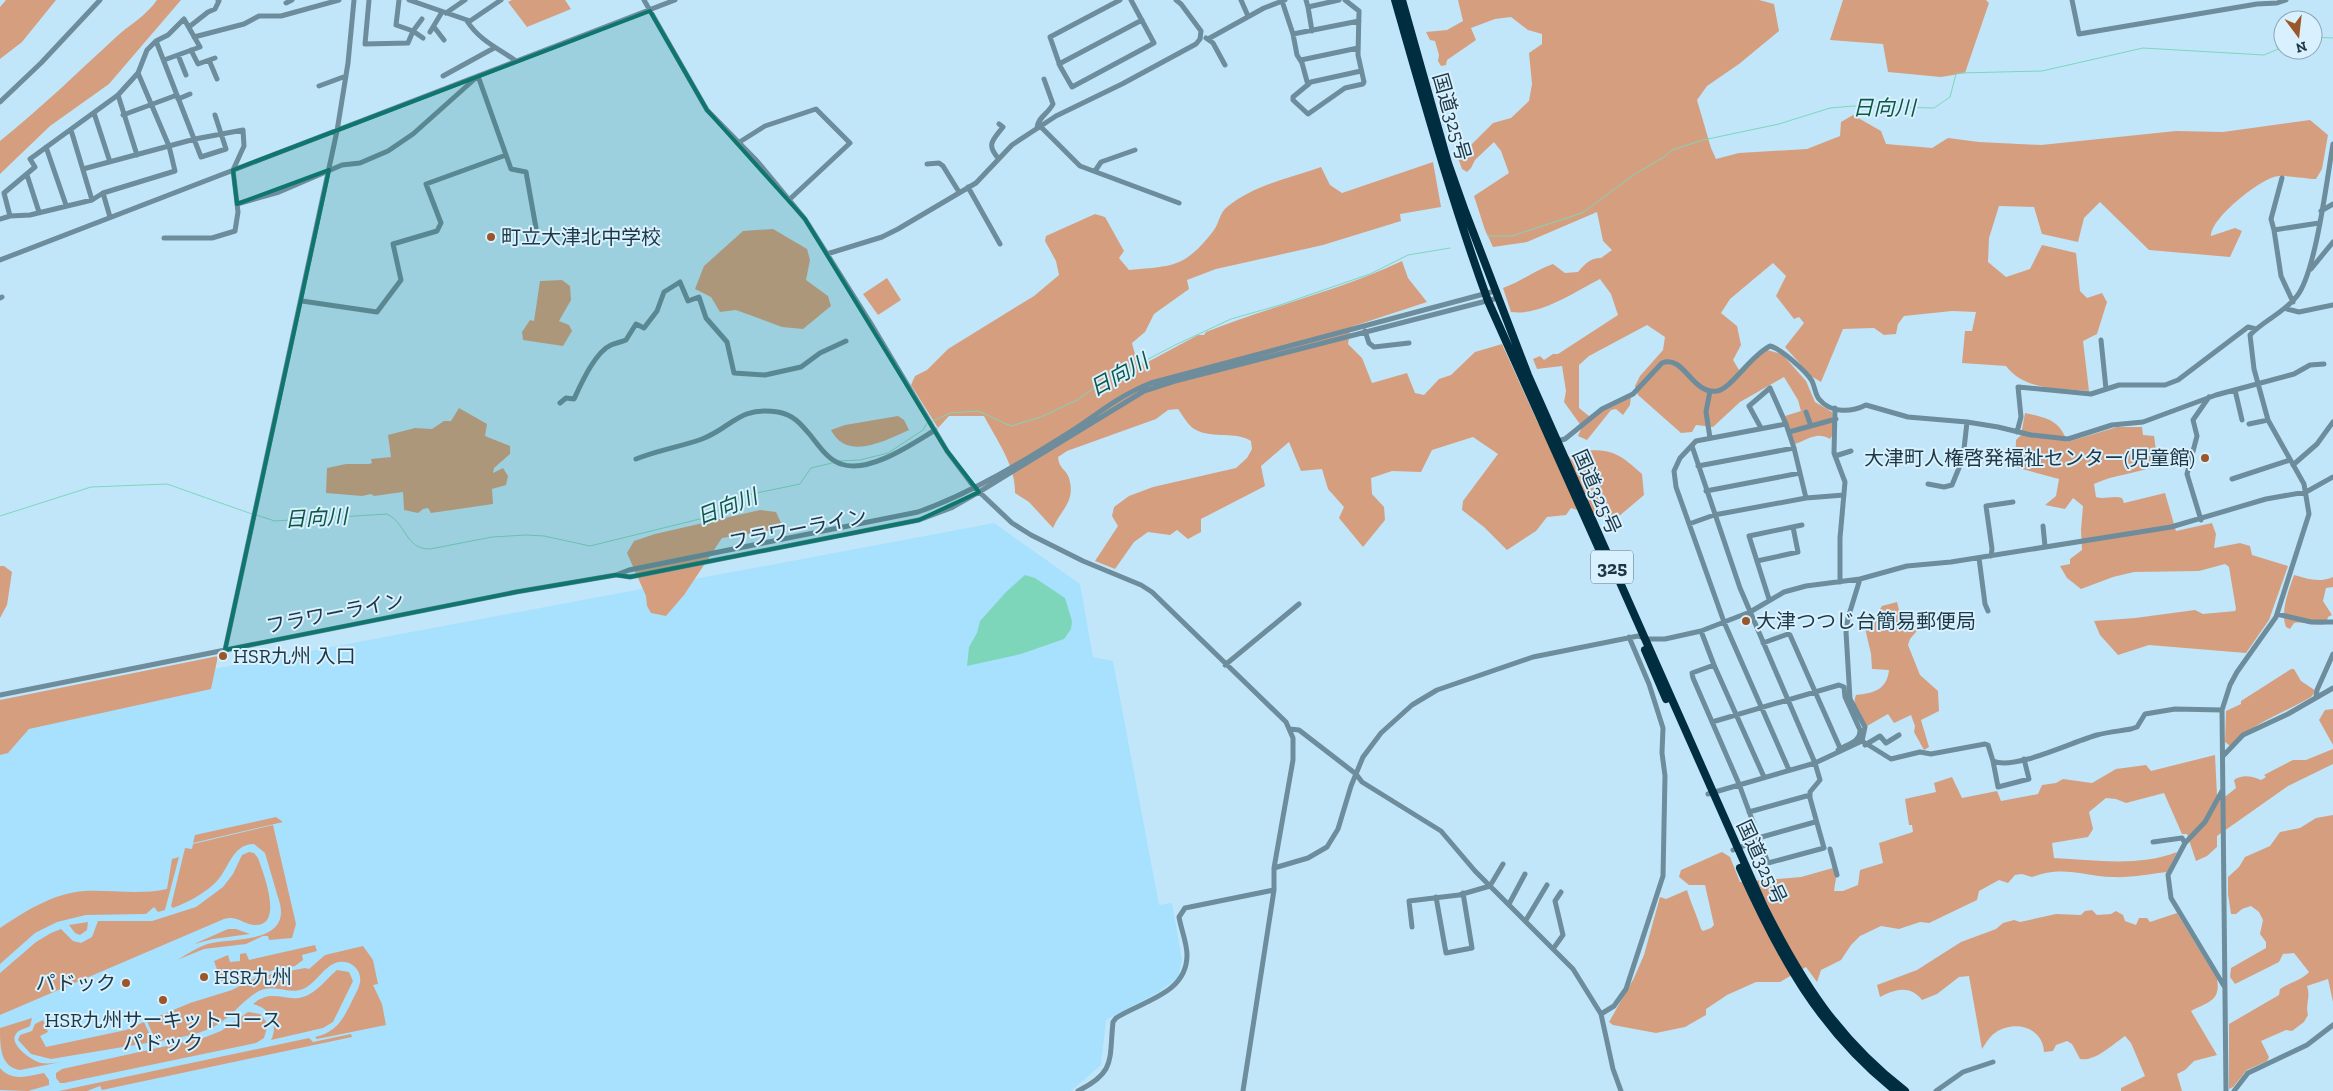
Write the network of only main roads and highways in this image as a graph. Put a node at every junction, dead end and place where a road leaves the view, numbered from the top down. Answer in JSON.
{"nodes":[{"id":1,"x":1395,"y":0,"type":"edge"},
{"id":2,"x":1402,"y":0,"type":"edge"},
{"id":3,"x":1643,"y":637,"type":"junction"},
{"id":4,"x":1735,"y":849,"type":"junction"},
{"id":5,"x":1896,"y":1091,"type":"edge"},
{"id":6,"x":1905,"y":1091,"type":"edge"}],
"edges":[{"from":1,"to":3,"type":"highway","name":"国道325号","number":"325"},
{"from":2,"to":3,"type":"highway","name":"国道325号","number":"325"},
{"from":3,"to":4,"type":"highway","name":"国道325号","number":"325"},
{"from":4,"to":5,"type":"highway","name":"国道325号","number":"325"},
{"from":4,"to":6,"type":"highway","name":"国道325号","number":"325"}]}
